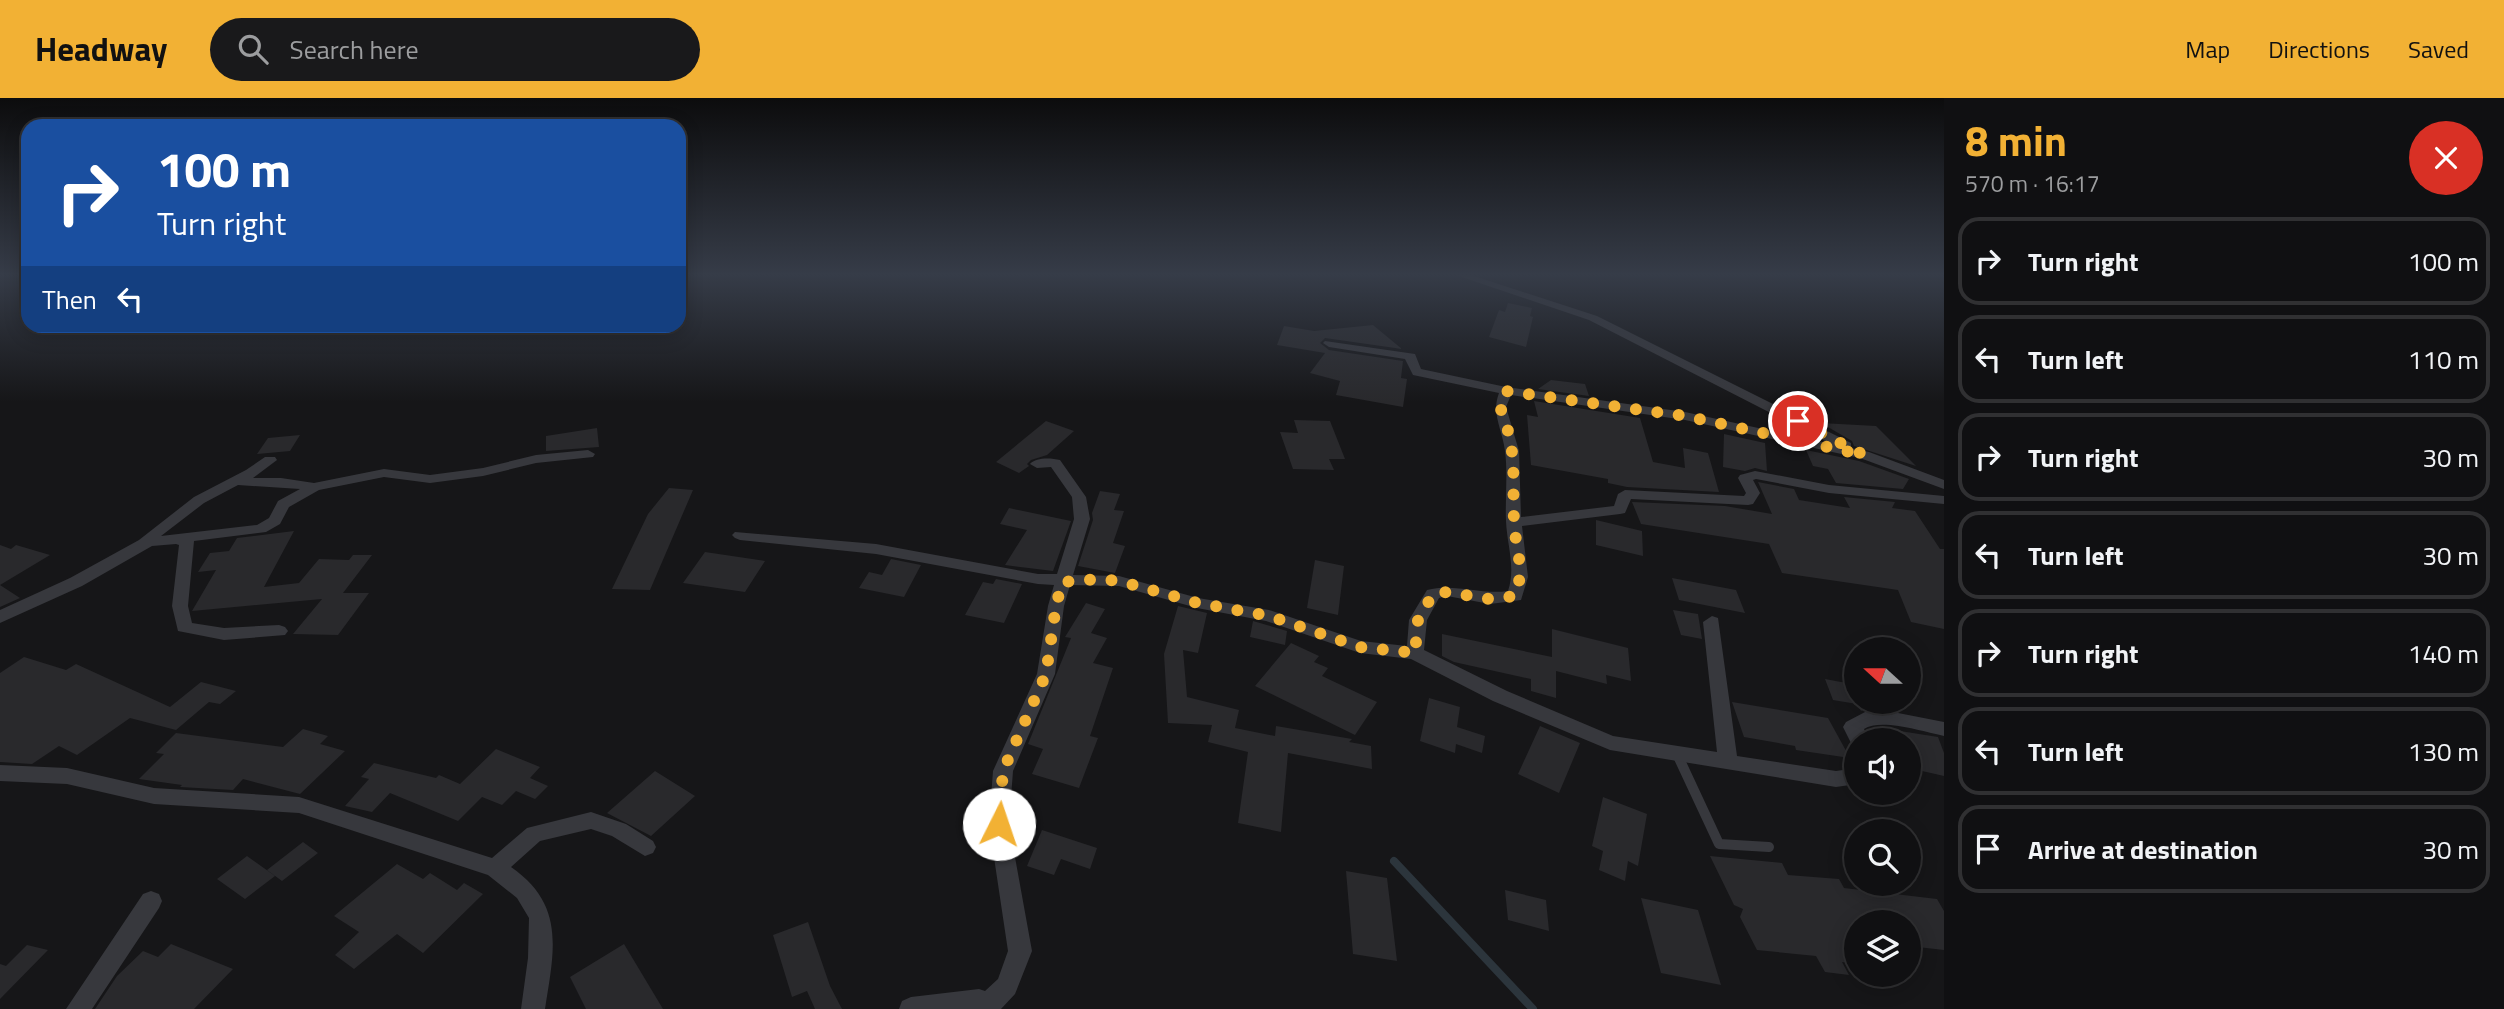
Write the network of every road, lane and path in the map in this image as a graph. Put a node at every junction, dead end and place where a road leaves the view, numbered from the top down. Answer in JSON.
{"nodes":[{"id":1,"x":1592,"y":318,"type":"edge"},
{"id":2,"x":1329,"y":342,"type":"dead end"},
{"id":3,"x":1506,"y":391,"type":"junction"},
{"id":4,"x":588,"y":454,"type":"dead end"},
{"id":5,"x":1864,"y":455,"type":"junction"},
{"id":6,"x":270,"y":460,"type":"dead end"},
{"id":7,"x":1037,"y":464,"type":"dead end"},
{"id":8,"x":233,"y":483,"type":"junction"},
{"id":9,"x":1944,"y":485,"type":"edge"},
{"id":10,"x":315,"y":487,"type":"junction"},
{"id":11,"x":1944,"y":500,"type":"edge"},
{"id":12,"x":1514,"y":522,"type":"junction"},
{"id":13,"x":740,"y":535,"type":"dead end"},
{"id":14,"x":172,"y":537,"type":"junction"},
{"id":15,"x":143,"y":545,"type":"junction"},
{"id":16,"x":1062,"y":582,"type":"junction"},
{"id":17,"x":0,"y":617,"type":"edge"},
{"id":18,"x":1712,"y":622,"type":"dead end"},
{"id":19,"x":279,"y":631,"type":"dead end"},
{"id":20,"x":1415,"y":653,"type":"junction"},
{"id":21,"x":1853,"y":728,"type":"edge"},
{"id":22,"x":1944,"y":729,"type":"edge"},
{"id":23,"x":1677,"y":754,"type":"junction"},
{"id":24,"x":1728,"y":762,"type":"junction"},
{"id":25,"x":0,"y":773,"type":"edge"},
{"id":26,"x":1844,"y":778,"type":"edge"},
{"id":27,"x":645,"y":847,"type":"dead end"},
{"id":28,"x":1769,"y":847,"type":"dead end"},
{"id":29,"x":495,"y":868,"type":"junction"},
{"id":30,"x":151,"y":901,"type":"dead end"},
{"id":31,"x":78,"y":1009,"type":"edge"},
{"id":32,"x":533,"y":1009,"type":"edge"},
{"id":33,"x":911,"y":1009,"type":"edge"}],
"edges":[{"from":1,"to":5,"type":"street"},
{"from":2,"to":3,"type":"street"},
{"from":3,"to":5,"type":"street"},
{"from":3,"to":12,"type":"street"},
{"from":4,"to":10,"type":"street"},
{"from":5,"to":9,"type":"street"},
{"from":6,"to":8,"type":"street"},
{"from":7,"to":16,"type":"street"},
{"from":8,"to":10,"type":"street"},
{"from":8,"to":15,"type":"street"},
{"from":10,"to":14,"type":"street"},
{"from":11,"to":12,"type":"street"},
{"from":12,"to":20,"type":"street"},
{"from":13,"to":16,"type":"street"},
{"from":14,"to":15,"type":"street"},
{"from":14,"to":19,"type":"street"},
{"from":15,"to":17,"type":"street"},
{"from":16,"to":20,"type":"street"},
{"from":16,"to":33,"type":"street"},
{"from":18,"to":24,"type":"street"},
{"from":20,"to":23,"type":"street"},
{"from":21,"to":22,"type":"street"},
{"from":23,"to":24,"type":"street"},
{"from":23,"to":28,"type":"lane"},
{"from":24,"to":26,"type":"street"},
{"from":25,"to":29,"type":"street"},
{"from":27,"to":29,"type":"street"},
{"from":29,"to":32,"type":"street"},
{"from":30,"to":31,"type":"street"}]}
